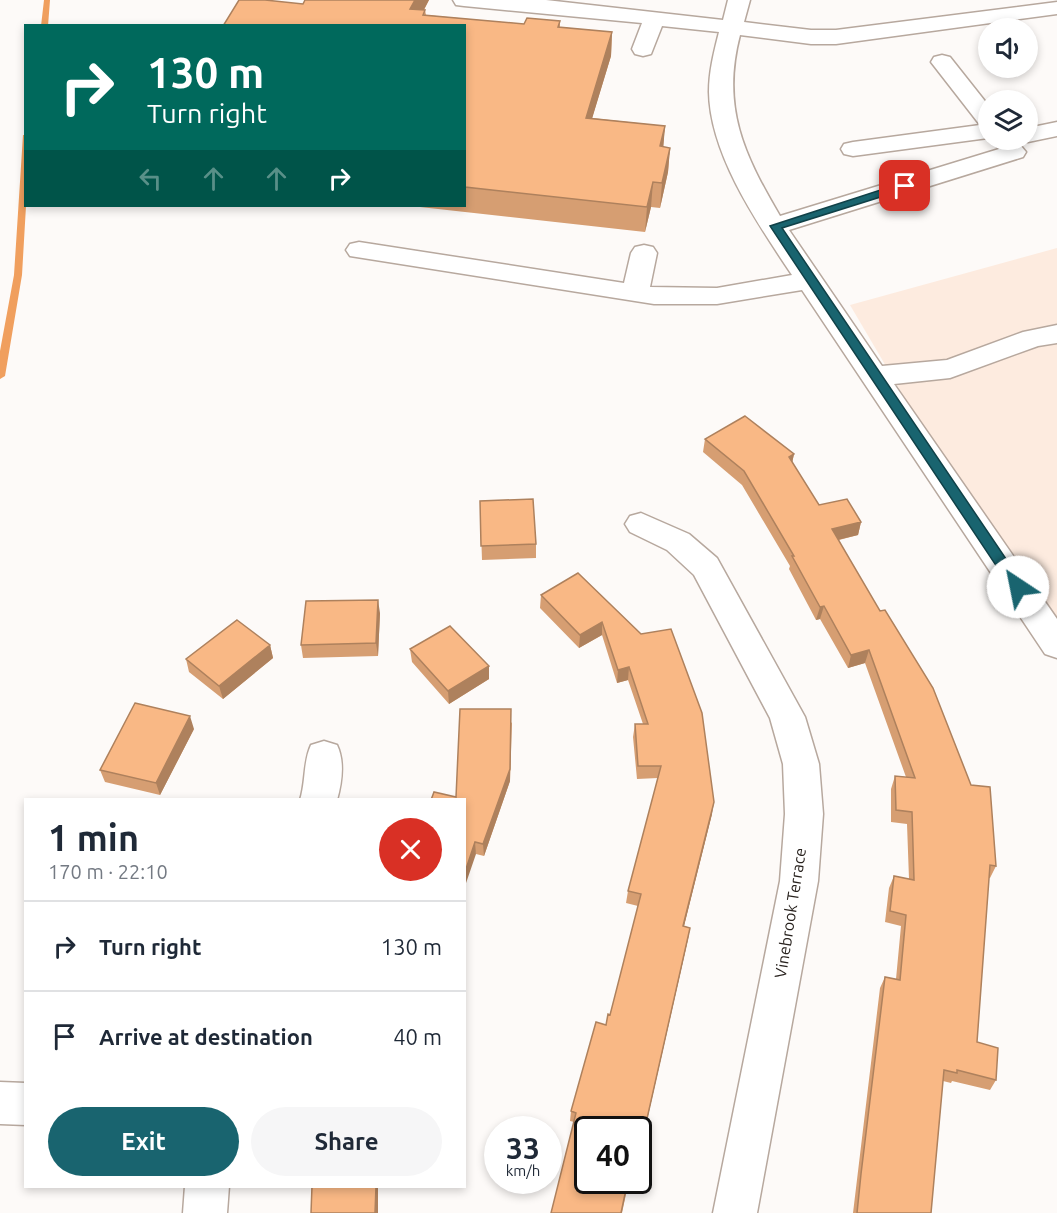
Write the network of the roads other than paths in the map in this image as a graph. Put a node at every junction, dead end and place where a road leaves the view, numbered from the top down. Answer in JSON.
{"nodes":[{"id":1,"x":464,"y":0,"type":"edge"},
{"id":2,"x":677,"y":0,"type":"edge"},
{"id":3,"x":739,"y":0,"type":"edge"},
{"id":4,"x":531,"y":2,"type":"edge"},
{"id":5,"x":1057,"y":8,"type":"edge"},
{"id":6,"x":662,"y":20,"type":"junction"},
{"id":7,"x":732,"y":29,"type":"junction"},
{"id":8,"x":643,"y":49,"type":"dead end"},
{"id":9,"x":942,"y":62,"type":"dead end"},
{"id":10,"x":978,"y":107,"type":"edge"},
{"id":11,"x":1057,"y":129,"type":"edge"},
{"id":12,"x":978,"y":132,"type":"edge"},
{"id":13,"x":1038,"y":133,"type":"edge"},
{"id":14,"x":853,"y":149,"type":"dead end"},
{"id":15,"x":1012,"y":150,"type":"edge"},
{"id":16,"x":775,"y":226,"type":"junction"},
{"id":17,"x":359,"y":250,"type":"dead end"},
{"id":18,"x":644,"y":253,"type":"dead end"},
{"id":19,"x":810,"y":280,"type":"junction"},
{"id":20,"x":635,"y":293,"type":"junction"},
{"id":21,"x":1057,"y":334,"type":"edge"},
{"id":22,"x":874,"y":376,"type":"junction"},
{"id":23,"x":641,"y":524,"type":"dead end"},
{"id":24,"x":1057,"y":645,"type":"edge"},
{"id":25,"x":324,"y":756,"type":"dead end"},
{"id":26,"x":319,"y":798,"type":"edge"},
{"id":27,"x":0,"y":1103,"type":"edge"},
{"id":28,"x":24,"y":1104,"type":"edge"},
{"id":29,"x":207,"y":1188,"type":"edge"},
{"id":30,"x":205,"y":1213,"type":"edge"},
{"id":31,"x":735,"y":1213,"type":"edge"}],
"edges":[{"from":1,"to":4,"type":"street"},
{"from":2,"to":6,"type":"street"},
{"from":3,"to":7,"type":"street"},
{"from":4,"to":6,"type":"street"},
{"from":5,"to":7,"type":"street"},
{"from":6,"to":7,"type":"street"},
{"from":6,"to":8,"type":"street"},
{"from":7,"to":16,"type":"street"},
{"from":9,"to":10,"type":"street"},
{"from":11,"to":13,"type":"street"},
{"from":12,"to":14,"type":"street"},
{"from":15,"to":16,"type":"street"},
{"from":16,"to":19,"type":"street"},
{"from":17,"to":20,"type":"street"},
{"from":18,"to":20,"type":"street"},
{"from":19,"to":20,"type":"street"},
{"from":19,"to":22,"type":"street"},
{"from":21,"to":22,"type":"street"},
{"from":22,"to":24,"type":"street"},
{"from":23,"to":31,"type":"street","name":"Vinebrook Terrace"},
{"from":25,"to":26,"type":"street"},
{"from":27,"to":28,"type":"street"},
{"from":29,"to":30,"type":"street"}]}
